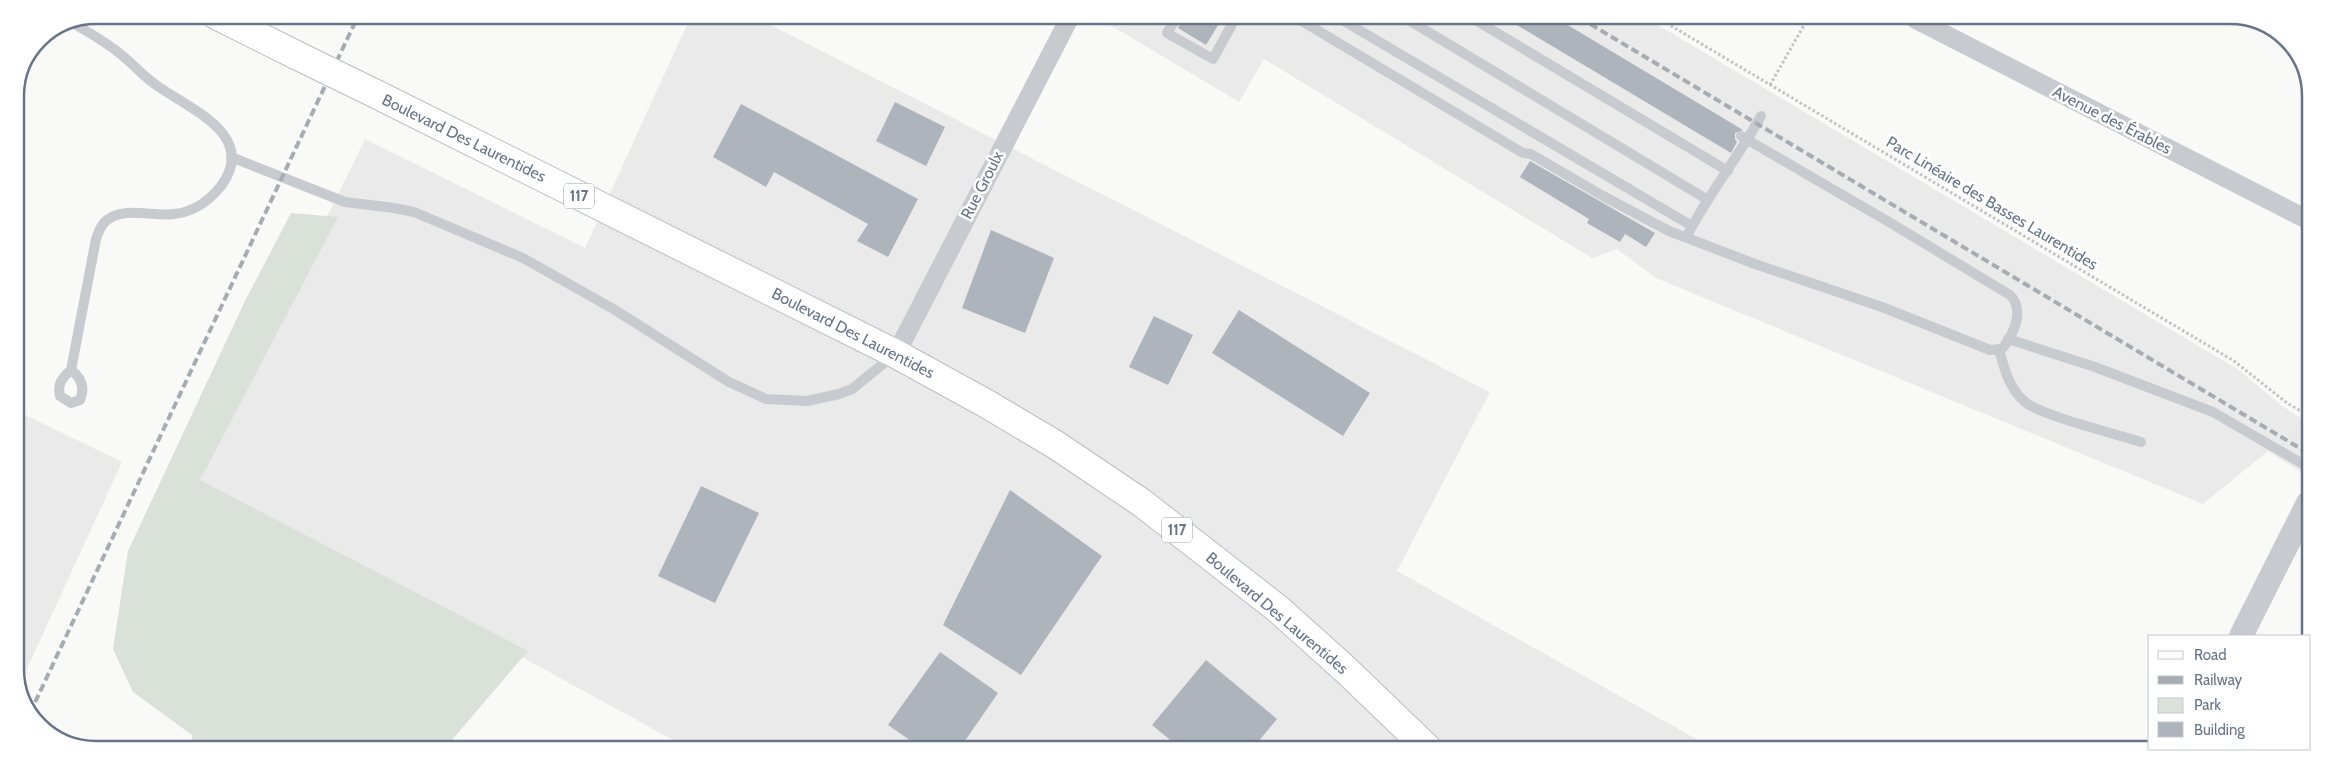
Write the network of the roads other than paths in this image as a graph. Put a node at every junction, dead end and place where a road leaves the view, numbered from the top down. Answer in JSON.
{"nodes":[{"id":1,"x":234,"y":24,"type":"edge"},
{"id":2,"x":1066,"y":24,"type":"edge"},
{"id":3,"x":1173,"y":24,"type":"edge"},
{"id":4,"x":1232,"y":24,"type":"edge"},
{"id":5,"x":1306,"y":24,"type":"edge"},
{"id":6,"x":1349,"y":24,"type":"edge"},
{"id":7,"x":1415,"y":24,"type":"edge"},
{"id":8,"x":1482,"y":24,"type":"edge"},
{"id":9,"x":1927,"y":24,"type":"edge"},
{"id":10,"x":78,"y":26,"type":"edge"},
{"id":11,"x":1761,"y":116,"type":"dead end"},
{"id":12,"x":1744,"y":138,"type":"junction"},
{"id":13,"x":231,"y":157,"type":"junction"},
{"id":14,"x":1728,"y":172,"type":"junction"},
{"id":15,"x":1708,"y":200,"type":"junction"},
{"id":16,"x":2302,"y":217,"type":"edge"},
{"id":17,"x":1692,"y":226,"type":"junction"},
{"id":18,"x":1686,"y":238,"type":"junction"},
{"id":19,"x":2008,"y":339,"type":"junction"},
{"id":20,"x":1999,"y":350,"type":"junction"},
{"id":21,"x":896,"y":354,"type":"junction"},
{"id":22,"x":71,"y":370,"type":"dead end"},
{"id":23,"x":2141,"y":442,"type":"dead end"},
{"id":24,"x":2302,"y":463,"type":"edge"},
{"id":25,"x":2302,"y":515,"type":"edge"},
{"id":26,"x":2242,"y":635,"type":"edge"},
{"id":27,"x":1420,"y":741,"type":"edge"}],
"edges":[{"from":1,"to":21,"type":"main road","name":"Boulevard Des Laurentides","number":"117","bridge":true},
{"from":2,"to":21,"type":"street","name":"Rue Groulx"},
{"from":3,"to":4,"type":"lane"},
{"from":5,"to":18,"type":"lane"},
{"from":6,"to":17,"type":"lane"},
{"from":7,"to":15,"type":"lane"},
{"from":8,"to":14,"type":"lane"},
{"from":9,"to":16,"type":"street","name":"Avenue des Érables"},
{"from":10,"to":13,"type":"lane"},
{"from":11,"to":12,"type":"lane"},
{"from":12,"to":14,"type":"lane"},
{"from":12,"to":19,"type":"lane"},
{"from":13,"to":21,"type":"lane"},
{"from":13,"to":22,"type":"lane"},
{"from":14,"to":15,"type":"lane"},
{"from":15,"to":17,"type":"lane"},
{"from":17,"to":18,"type":"lane"},
{"from":18,"to":20,"type":"lane"},
{"from":19,"to":20,"type":"lane"},
{"from":19,"to":24,"type":"lane"},
{"from":20,"to":23,"type":"lane"},
{"from":21,"to":27,"type":"main road","name":"Boulevard Des Laurentides","number":"117"},
{"from":25,"to":26,"type":"street"}]}
